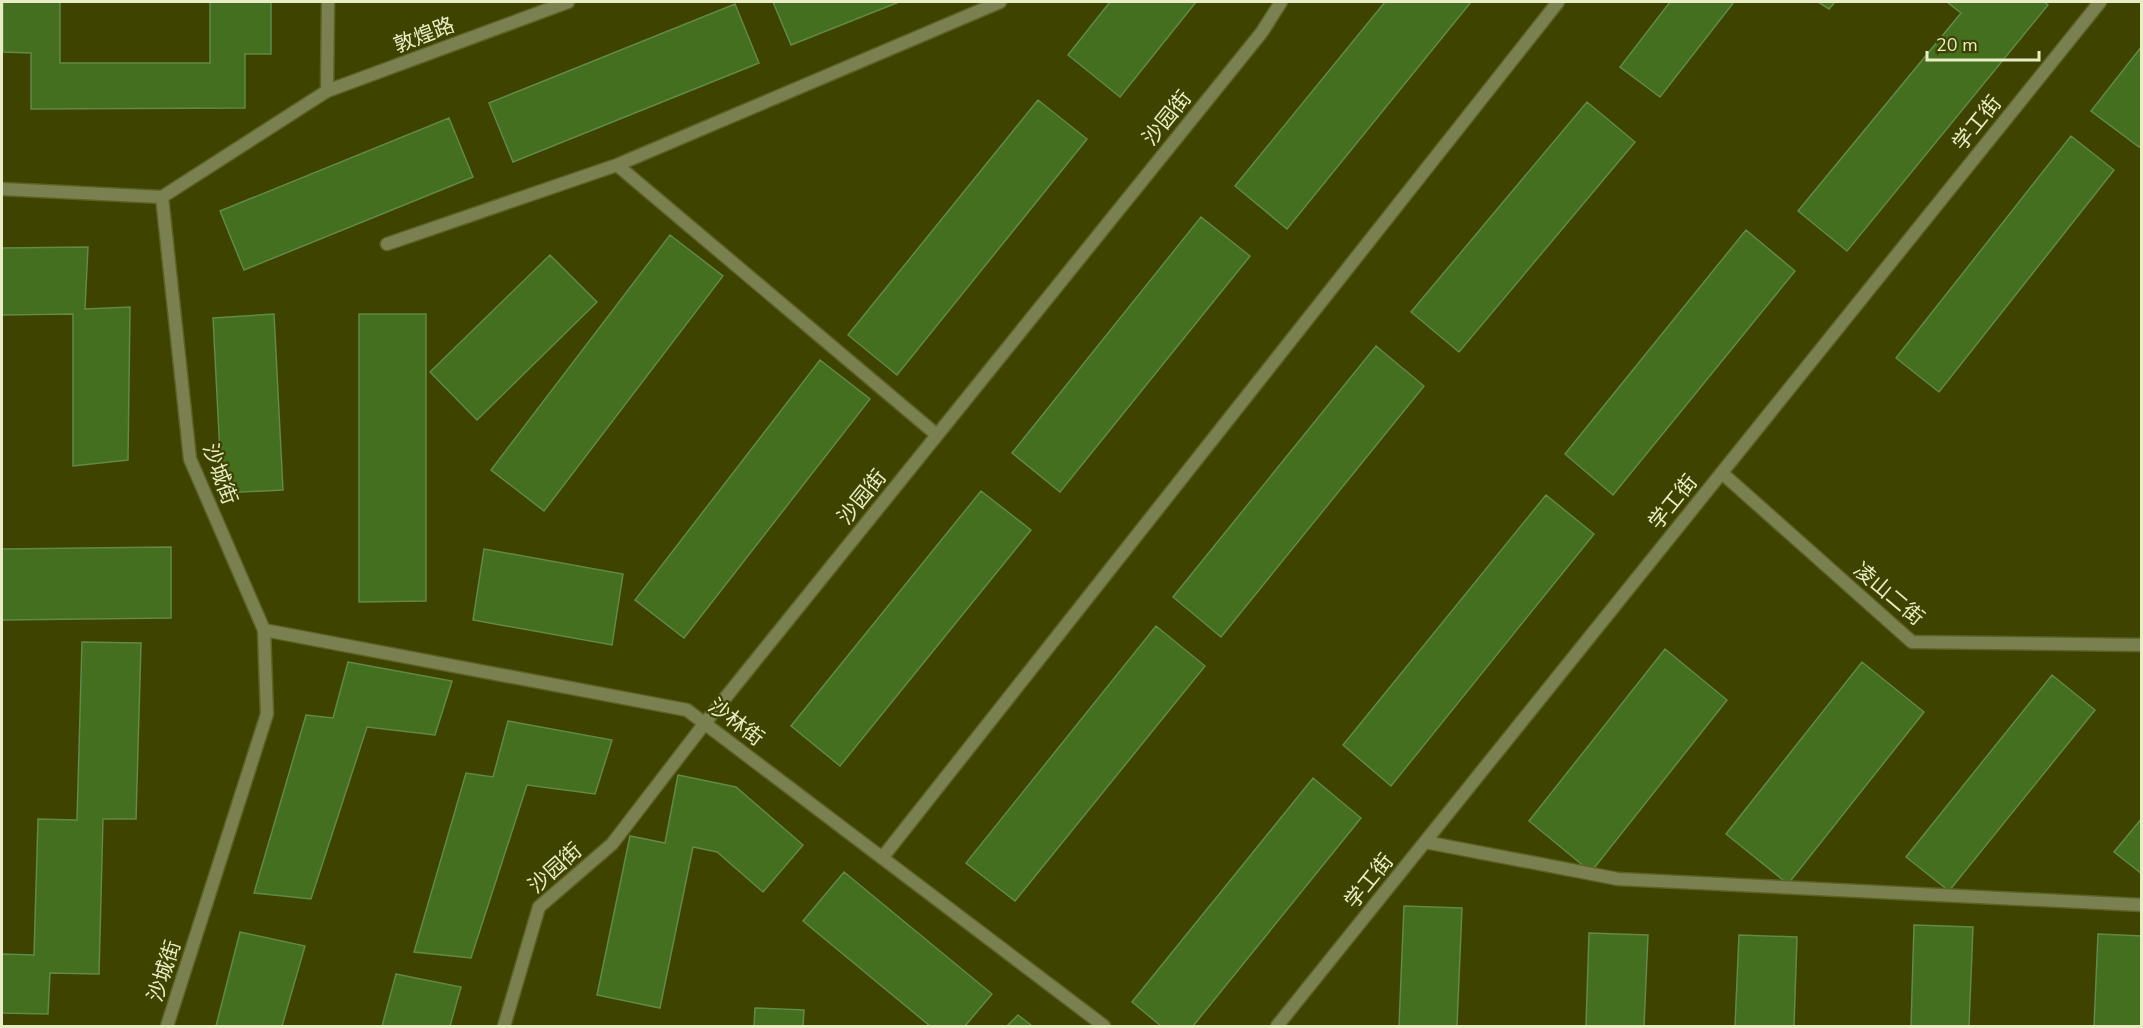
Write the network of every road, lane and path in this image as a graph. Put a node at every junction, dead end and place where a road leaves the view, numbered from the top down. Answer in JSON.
{"nodes":[{"id":1,"x":328,"y":2,"type":"edge"},
{"id":2,"x":568,"y":2,"type":"edge"},
{"id":3,"x":1000,"y":2,"type":"edge"},
{"id":4,"x":1281,"y":2,"type":"edge"},
{"id":5,"x":1558,"y":2,"type":"edge"},
{"id":6,"x":2100,"y":2,"type":"edge"},
{"id":7,"x":327,"y":92,"type":"junction"},
{"id":8,"x":617,"y":165,"type":"junction"},
{"id":9,"x":2,"y":189,"type":"edge"},
{"id":10,"x":162,"y":197,"type":"junction"},
{"id":11,"x":387,"y":244,"type":"dead end"},
{"id":12,"x":937,"y":435,"type":"junction"},
{"id":13,"x":1722,"y":472,"type":"junction"},
{"id":14,"x":264,"y":630,"type":"junction"},
{"id":15,"x":2142,"y":645,"type":"edge"},
{"id":16,"x":705,"y":723,"type":"junction"},
{"id":17,"x":1425,"y":842,"type":"junction"},
{"id":18,"x":882,"y":858,"type":"junction"},
{"id":19,"x":2142,"y":905,"type":"edge"},
{"id":20,"x":167,"y":1026,"type":"edge"},
{"id":21,"x":504,"y":1026,"type":"edge"},
{"id":22,"x":1104,"y":1026,"type":"edge"},
{"id":23,"x":1277,"y":1026,"type":"edge"}],
"edges":[{"from":1,"to":7,"type":"street"},
{"from":2,"to":7,"type":"street","name":"敦煌路"},
{"from":3,"to":8,"type":"street"},
{"from":4,"to":12,"type":"street","name":"沙园街"},
{"from":5,"to":18,"type":"street"},
{"from":6,"to":13,"type":"street","name":"学工街"},
{"from":7,"to":10,"type":"street"},
{"from":8,"to":11,"type":"street"},
{"from":8,"to":12,"type":"street"},
{"from":9,"to":10,"type":"street"},
{"from":10,"to":14,"type":"street","name":"沙城街"},
{"from":12,"to":16,"type":"street","name":"沙园街"},
{"from":13,"to":15,"type":"street","name":"凌山二街"},
{"from":13,"to":17,"type":"street","name":"学工街"},
{"from":14,"to":16,"type":"street","name":"沙林街"},
{"from":14,"to":20,"type":"street","name":"沙城街"},
{"from":16,"to":18,"type":"street","name":"沙林街"},
{"from":16,"to":21,"type":"street","name":"沙园街"},
{"from":17,"to":19,"type":"street"},
{"from":17,"to":23,"type":"street","name":"学工街"},
{"from":18,"to":22,"type":"street","name":"沙林街"}]}
